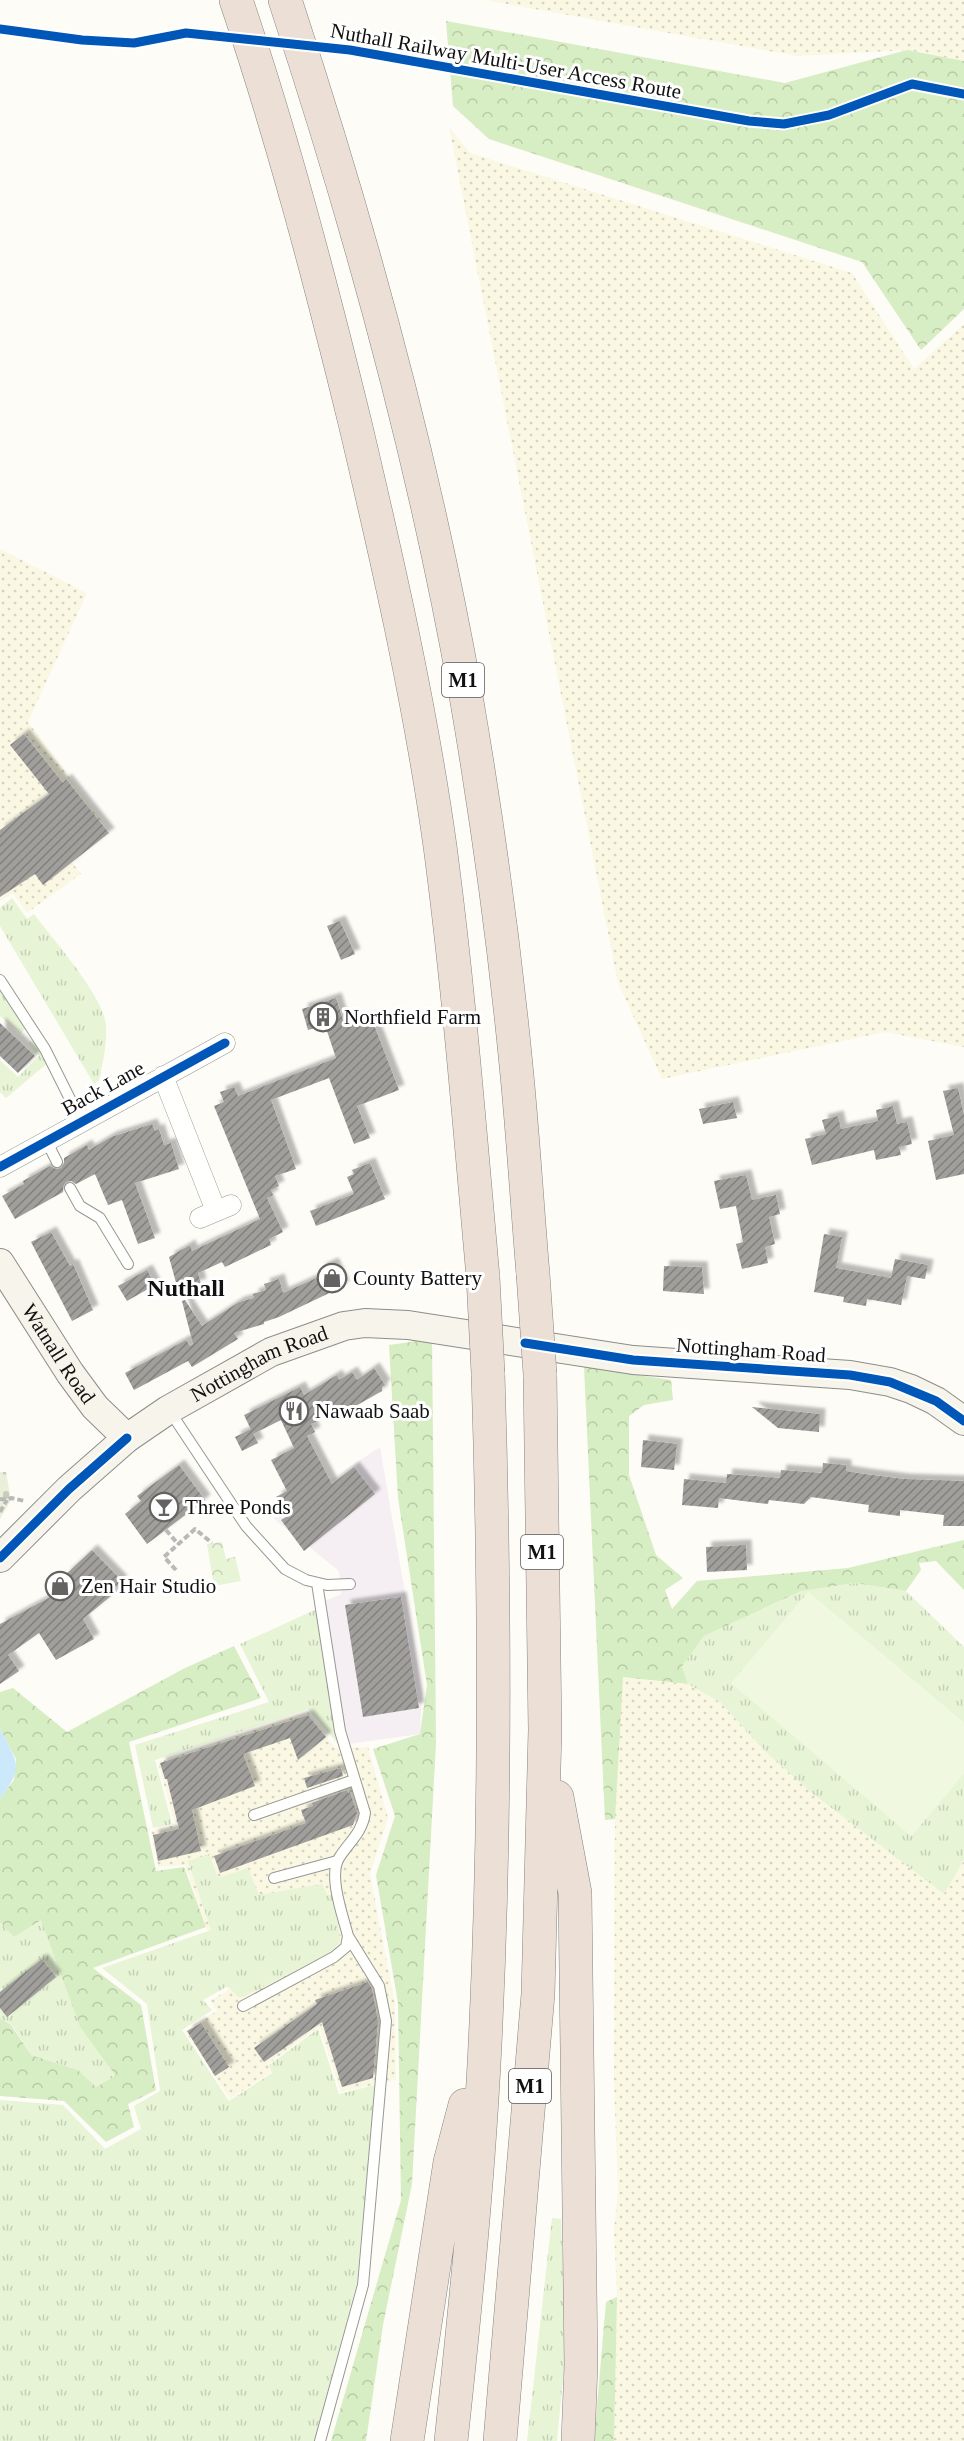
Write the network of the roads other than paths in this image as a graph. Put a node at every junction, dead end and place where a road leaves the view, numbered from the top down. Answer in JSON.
{"nodes":[{"id":1,"x":237,"y":1,"type":"edge"},
{"id":2,"x":286,"y":1,"type":"edge"},
{"id":3,"x":0,"y":980,"type":"edge"},
{"id":4,"x":225,"y":1042,"type":"dead end"},
{"id":5,"x":163,"y":1076,"type":"junction"},
{"id":6,"x":81,"y":1121,"type":"junction"},
{"id":7,"x":46,"y":1140,"type":"junction"},
{"id":8,"x":57,"y":1162,"type":"dead end"},
{"id":9,"x":0,"y":1167,"type":"edge"},
{"id":10,"x":70,"y":1188,"type":"dead end"},
{"id":11,"x":216,"y":1211,"type":"dead end"},
{"id":12,"x":0,"y":1263,"type":"edge"},
{"id":13,"x":128,"y":1264,"type":"dead end"},
{"id":14,"x":168,"y":1410,"type":"junction"},
{"id":15,"x":964,"y":1421,"type":"edge"},
{"id":16,"x":127,"y":1438,"type":"junction"},
{"id":17,"x":0,"y":1558,"type":"edge"},
{"id":18,"x":317,"y":1583,"type":"junction"},
{"id":19,"x":350,"y":1584,"type":"dead end"},
{"id":20,"x":545,"y":1730,"type":"junction"},
{"id":21,"x":354,"y":1780,"type":"junction"},
{"id":22,"x":254,"y":1815,"type":"dead end"},
{"id":23,"x":337,"y":1861,"type":"junction"},
{"id":24,"x":274,"y":1878,"type":"dead end"},
{"id":25,"x":348,"y":1936,"type":"junction"},
{"id":26,"x":243,"y":2006,"type":"dead end"},
{"id":27,"x":486,"y":2025,"type":"junction"},
{"id":28,"x":320,"y":2441,"type":"edge"},
{"id":29,"x":407,"y":2441,"type":"edge"},
{"id":30,"x":451,"y":2441,"type":"edge"},
{"id":31,"x":500,"y":2441,"type":"edge"},
{"id":32,"x":578,"y":2441,"type":"edge"}],
"edges":[{"from":1,"to":27,"type":"highway","number":"M1","bridge":true},
{"from":2,"to":20,"type":"highway","number":"M1","bridge":true},
{"from":3,"to":6,"type":"lane"},
{"from":4,"to":5,"type":"street","name":"Back Lane"},
{"from":5,"to":6,"type":"street","name":"Back Lane"},
{"from":5,"to":11,"type":"street"},
{"from":6,"to":7,"type":"street","name":"Back Lane"},
{"from":7,"to":8,"type":"lane"},
{"from":7,"to":9,"type":"street","name":"Back Lane"},
{"from":10,"to":13,"type":"lane"},
{"from":12,"to":16,"type":"main road","name":"Watnall Road"},
{"from":14,"to":15,"type":"main road","name":"Nottingham Road"},
{"from":14,"to":16,"type":"main road","name":"Nottingham Road"},
{"from":14,"to":18,"type":"lane"},
{"from":16,"to":17,"type":"main road","name":"Nottingham Road"},
{"from":18,"to":19,"type":"lane"},
{"from":18,"to":21,"type":"lane"},
{"from":20,"to":31,"type":"highway","number":"M1"},
{"from":20,"to":32,"type":"highway"},
{"from":21,"to":22,"type":"lane"},
{"from":21,"to":23,"type":"lane"},
{"from":23,"to":24,"type":"lane"},
{"from":23,"to":25,"type":"lane"},
{"from":25,"to":26,"type":"lane"},
{"from":25,"to":28,"type":"lane"},
{"from":27,"to":29,"type":"highway","number":"M1"},
{"from":27,"to":30,"type":"highway","number":"M1"}]}
